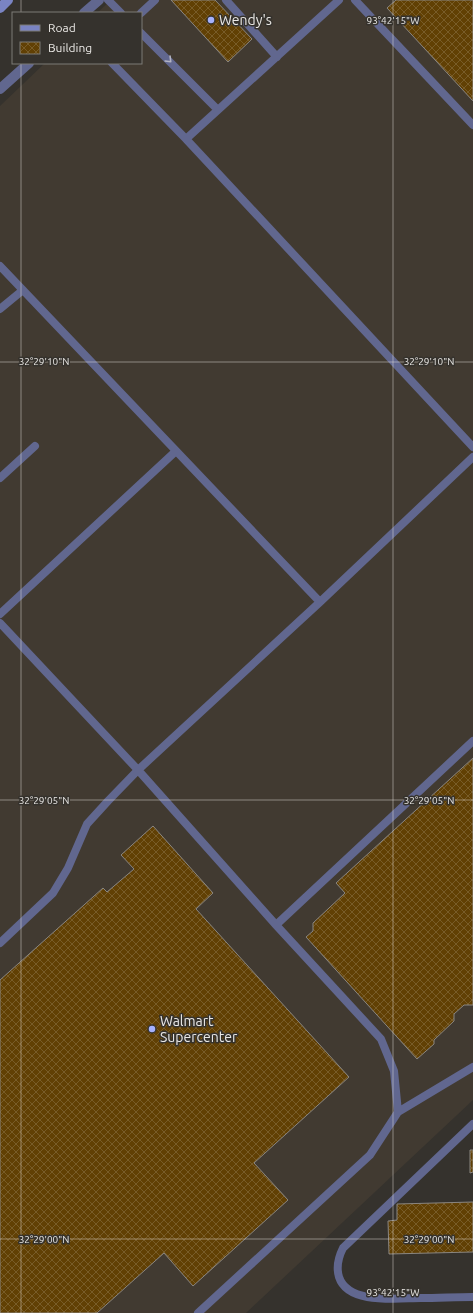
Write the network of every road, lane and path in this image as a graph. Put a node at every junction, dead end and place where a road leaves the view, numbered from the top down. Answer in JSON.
{"nodes":[{"id":1,"x":8,"y":0,"type":"edge"},
{"id":2,"x":99,"y":0,"type":"edge"},
{"id":3,"x":108,"y":0,"type":"edge"},
{"id":4,"x":155,"y":0,"type":"edge"},
{"id":5,"x":226,"y":0,"type":"edge"},
{"id":6,"x":339,"y":0,"type":"edge"},
{"id":7,"x":355,"y":0,"type":"edge"},
{"id":8,"x":0,"y":8,"type":"edge"},
{"id":9,"x":85,"y":12,"type":"edge"},
{"id":10,"x":120,"y":12,"type":"edge"},
{"id":11,"x":142,"y":12,"type":"edge"},
{"id":12,"x":142,"y":34,"type":"edge"},
{"id":13,"x":277,"y":57,"type":"junction"},
{"id":14,"x":28,"y":64,"type":"edge"},
{"id":15,"x":113,"y":64,"type":"edge"},
{"id":16,"x":0,"y":89,"type":"edge"},
{"id":17,"x":218,"y":110,"type":"junction"},
{"id":18,"x":473,"y":125,"type":"edge"},
{"id":19,"x":186,"y":139,"type":"junction"},
{"id":20,"x":0,"y":266,"type":"edge"},
{"id":21,"x":23,"y":290,"type":"junction"},
{"id":22,"x":0,"y":309,"type":"edge"},
{"id":23,"x":35,"y":446,"type":"dead end"},
{"id":24,"x":473,"y":447,"type":"edge"},
{"id":25,"x":176,"y":450,"type":"junction"},
{"id":26,"x":473,"y":457,"type":"edge"},
{"id":27,"x":0,"y":478,"type":"edge"},
{"id":28,"x":320,"y":602,"type":"junction"},
{"id":29,"x":0,"y":614,"type":"edge"},
{"id":30,"x":0,"y":623,"type":"edge"},
{"id":31,"x":473,"y":741,"type":"edge"},
{"id":32,"x":138,"y":770,"type":"junction"},
{"id":33,"x":276,"y":925,"type":"junction"},
{"id":34,"x":0,"y":943,"type":"edge"},
{"id":35,"x":473,"y":1067,"type":"edge"},
{"id":36,"x":398,"y":1112,"type":"junction"},
{"id":37,"x":473,"y":1124,"type":"edge"},
{"id":38,"x":473,"y":1297,"type":"edge"},
{"id":39,"x":198,"y":1313,"type":"edge"}],
"edges":[{"from":1,"to":8,"type":"main road"},
{"from":2,"to":9,"type":"street"},
{"from":3,"to":10,"type":"lane"},
{"from":4,"to":11,"type":"lane"},
{"from":5,"to":13,"type":"lane"},
{"from":6,"to":13,"type":"lane"},
{"from":7,"to":18,"type":"lane"},
{"from":12,"to":17,"type":"lane","one_way":true},
{"from":13,"to":17,"type":"lane"},
{"from":14,"to":16,"type":"street"},
{"from":15,"to":19,"type":"lane"},
{"from":17,"to":19,"type":"lane"},
{"from":19,"to":24,"type":"lane"},
{"from":20,"to":21,"type":"lane"},
{"from":21,"to":22,"type":"lane"},
{"from":21,"to":25,"type":"lane"},
{"from":23,"to":27,"type":"lane"},
{"from":25,"to":28,"type":"lane"},
{"from":25,"to":29,"type":"lane"},
{"from":26,"to":28,"type":"lane"},
{"from":28,"to":32,"type":"lane"},
{"from":30,"to":32,"type":"lane"},
{"from":31,"to":33,"type":"lane"},
{"from":32,"to":33,"type":"lane"},
{"from":32,"to":34,"type":"lane"},
{"from":33,"to":36,"type":"lane"},
{"from":35,"to":36,"type":"lane"},
{"from":36,"to":39,"type":"lane"},
{"from":37,"to":38,"type":"lane"}]}
